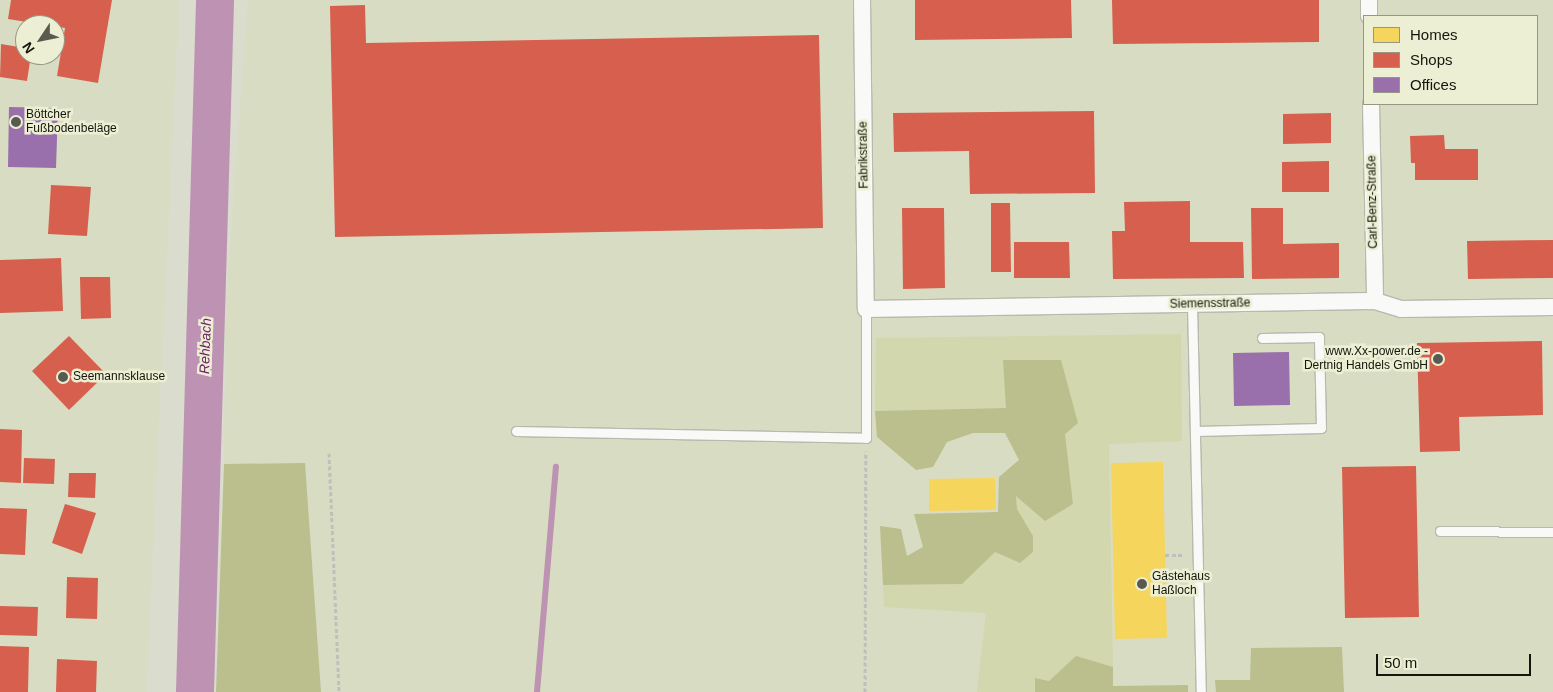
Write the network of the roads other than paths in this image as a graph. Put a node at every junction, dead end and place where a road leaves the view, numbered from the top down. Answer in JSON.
{"nodes":[{"id":1,"x":862,"y":0,"type":"edge"},
{"id":2,"x":1369,"y":0,"type":"edge"},
{"id":3,"x":1369,"y":15,"type":"edge"},
{"id":4,"x":1371,"y":105,"type":"edge"},
{"id":5,"x":1375,"y":301,"type":"junction"},
{"id":6,"x":1192,"y":304,"type":"junction"},
{"id":7,"x":1553,"y":307,"type":"edge"},
{"id":8,"x":866,"y":309,"type":"junction"},
{"id":9,"x":1262,"y":338,"type":"dead end"},
{"id":10,"x":516,"y":431,"type":"dead end"},
{"id":11,"x":1195,"y":431,"type":"junction"},
{"id":12,"x":1440,"y":531,"type":"dead end"},
{"id":13,"x":1553,"y":532,"type":"edge"},
{"id":14,"x":1201,"y":692,"type":"edge"}],
"edges":[{"from":1,"to":8,"type":"street","name":"Fabrikstraße"},
{"from":2,"to":3,"type":"street"},
{"from":4,"to":5,"type":"street","name":"Carl-Benz-Straße"},
{"from":5,"to":6,"type":"street","name":"Siemensstraße"},
{"from":5,"to":7,"type":"street","name":"Siemensstraße"},
{"from":6,"to":8,"type":"street","name":"Siemensstraße"},
{"from":6,"to":11,"type":"lane"},
{"from":8,"to":10,"type":"lane"},
{"from":9,"to":11,"type":"lane"},
{"from":11,"to":14,"type":"lane"},
{"from":12,"to":13,"type":"lane"}]}
